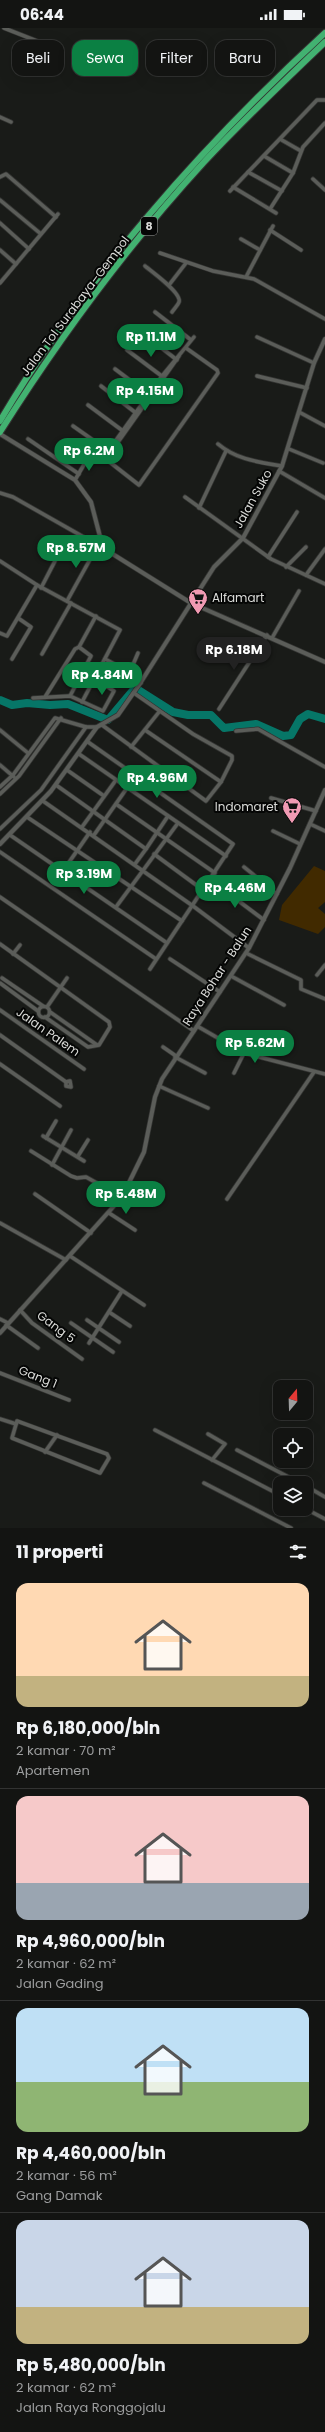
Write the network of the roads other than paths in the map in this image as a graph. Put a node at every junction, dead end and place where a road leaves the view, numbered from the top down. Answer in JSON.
{"nodes":[{"id":1,"x":4,"y":28,"type":"edge"},
{"id":2,"x":325,"y":33,"type":"edge"},
{"id":3,"x":35,"y":40,"type":"edge"},
{"id":4,"x":325,"y":42,"type":"edge"},
{"id":5,"x":325,"y":100,"type":"edge"},
{"id":6,"x":0,"y":117,"type":"edge"},
{"id":7,"x":11,"y":122,"type":"dead end"},
{"id":8,"x":325,"y":123,"type":"edge"},
{"id":9,"x":280,"y":138,"type":"junction"},
{"id":10,"x":300,"y":151,"type":"junction"},
{"id":11,"x":264,"y":156,"type":"junction"},
{"id":12,"x":248,"y":172,"type":"junction"},
{"id":13,"x":293,"y":173,"type":"junction"},
{"id":14,"x":0,"y":177,"type":"edge"},
{"id":15,"x":313,"y":179,"type":"dead end"},
{"id":16,"x":233,"y":187,"type":"junction"},
{"id":17,"x":325,"y":190,"type":"edge"},
{"id":18,"x":230,"y":191,"type":"dead end"},
{"id":19,"x":282,"y":191,"type":"junction"},
{"id":20,"x":0,"y":200,"type":"edge"},
{"id":21,"x":270,"y":210,"type":"junction"},
{"id":22,"x":276,"y":213,"type":"dead end"},
{"id":23,"x":0,"y":223,"type":"edge"},
{"id":24,"x":273,"y":226,"type":"dead end"},
{"id":25,"x":270,"y":230,"type":"junction"},
{"id":26,"x":41,"y":234,"type":"junction"},
{"id":27,"x":241,"y":239,"type":"dead end"},
{"id":28,"x":29,"y":249,"type":"junction"},
{"id":29,"x":0,"y":250,"type":"edge"},
{"id":30,"x":260,"y":250,"type":"junction"},
{"id":31,"x":301,"y":250,"type":"dead end"},
{"id":32,"x":160,"y":253,"type":"dead end"},
{"id":33,"x":186,"y":263,"type":"junction"},
{"id":34,"x":16,"y":264,"type":"junction"},
{"id":35,"x":145,"y":266,"type":"dead end"},
{"id":36,"x":246,"y":277,"type":"junction"},
{"id":37,"x":0,"y":282,"type":"edge"},
{"id":38,"x":169,"y":285,"type":"junction"},
{"id":39,"x":155,"y":312,"type":"dead end"},
{"id":40,"x":172,"y":312,"type":"dead end"},
{"id":41,"x":325,"y":319,"type":"edge"},
{"id":42,"x":141,"y":332,"type":"dead end"},
{"id":43,"x":257,"y":337,"type":"dead end"},
{"id":44,"x":325,"y":339,"type":"edge"},
{"id":45,"x":186,"y":348,"type":"junction"},
{"id":46,"x":127,"y":350,"type":"dead end"},
{"id":47,"x":178,"y":358,"type":"junction"},
{"id":48,"x":314,"y":363,"type":"junction"},
{"id":49,"x":115,"y":369,"type":"dead end"},
{"id":50,"x":257,"y":376,"type":"dead end"},
{"id":51,"x":163,"y":377,"type":"junction"},
{"id":52,"x":101,"y":386,"type":"dead end"},
{"id":53,"x":307,"y":388,"type":"junction"},
{"id":54,"x":151,"y":395,"type":"junction"},
{"id":55,"x":88,"y":405,"type":"dead end"},
{"id":56,"x":299,"y":412,"type":"junction"},
{"id":57,"x":137,"y":414,"type":"junction"},
{"id":58,"x":0,"y":421,"type":"edge"},
{"id":59,"x":73,"y":426,"type":"dead end"},
{"id":60,"x":325,"y":426,"type":"edge"},
{"id":61,"x":124,"y":432,"type":"junction"},
{"id":62,"x":0,"y":433,"type":"edge"},
{"id":63,"x":28,"y":439,"type":"dead end"},
{"id":64,"x":218,"y":444,"type":"dead end"},
{"id":65,"x":289,"y":449,"type":"junction"},
{"id":66,"x":110,"y":451,"type":"junction"},
{"id":67,"x":226,"y":451,"type":"junction"},
{"id":68,"x":105,"y":458,"type":"junction"},
{"id":69,"x":323,"y":463,"type":"dead end"},
{"id":70,"x":282,"y":466,"type":"junction"},
{"id":71,"x":280,"y":471,"type":"junction"},
{"id":72,"x":79,"y":474,"type":"junction"},
{"id":73,"x":75,"y":480,"type":"junction"},
{"id":74,"x":0,"y":492,"type":"edge"},
{"id":75,"x":185,"y":497,"type":"dead end"},
{"id":76,"x":325,"y":498,"type":"edge"},
{"id":77,"x":198,"y":508,"type":"junction"},
{"id":78,"x":298,"y":512,"type":"dead end"},
{"id":79,"x":242,"y":538,"type":"junction"},
{"id":80,"x":98,"y":545,"type":"junction"},
{"id":81,"x":306,"y":547,"type":"dead end"},
{"id":82,"x":103,"y":548,"type":"junction"},
{"id":83,"x":325,"y":549,"type":"edge"},
{"id":84,"x":268,"y":557,"type":"junction"},
{"id":85,"x":0,"y":561,"type":"edge"},
{"id":86,"x":55,"y":561,"type":"dead end"},
{"id":87,"x":286,"y":567,"type":"junction"},
{"id":88,"x":306,"y":575,"type":"junction"},
{"id":89,"x":325,"y":584,"type":"edge"},
{"id":90,"x":37,"y":586,"type":"junction"},
{"id":91,"x":41,"y":588,"type":"junction"},
{"id":92,"x":299,"y":591,"type":"dead end"},
{"id":93,"x":69,"y":602,"type":"junction"},
{"id":94,"x":192,"y":603,"type":"junction"},
{"id":95,"x":96,"y":616,"type":"junction"},
{"id":96,"x":18,"y":618,"type":"junction"},
{"id":97,"x":0,"y":633,"type":"edge"},
{"id":98,"x":266,"y":635,"type":"junction"},
{"id":99,"x":272,"y":638,"type":"junction"},
{"id":100,"x":79,"y":647,"type":"junction"},
{"id":101,"x":138,"y":653,"type":"dead end"},
{"id":102,"x":42,"y":654,"type":"dead end"},
{"id":103,"x":12,"y":659,"type":"dead end"},
{"id":104,"x":105,"y":659,"type":"junction"},
{"id":105,"x":325,"y":662,"type":"edge"},
{"id":106,"x":118,"y":666,"type":"dead end"},
{"id":107,"x":95,"y":679,"type":"junction"},
{"id":108,"x":140,"y":684,"type":"junction"},
{"id":109,"x":135,"y":692,"type":"junction"},
{"id":110,"x":70,"y":696,"type":"junction"},
{"id":111,"x":45,"y":697,"type":"junction"},
{"id":112,"x":33,"y":698,"type":"dead end"},
{"id":113,"x":82,"y":702,"type":"junction"},
{"id":114,"x":219,"y":709,"type":"dead end"},
{"id":115,"x":159,"y":712,"type":"junction"},
{"id":116,"x":61,"y":718,"type":"junction"},
{"id":117,"x":99,"y":726,"type":"junction"},
{"id":118,"x":86,"y":727,"type":"junction"},
{"id":119,"x":0,"y":730,"type":"edge"},
{"id":120,"x":145,"y":730,"type":"junction"},
{"id":121,"x":236,"y":731,"type":"dead end"},
{"id":122,"x":88,"y":742,"type":"junction"},
{"id":123,"x":131,"y":747,"type":"junction"},
{"id":124,"x":28,"y":753,"type":"junction"},
{"id":125,"x":79,"y":754,"type":"junction"},
{"id":126,"x":0,"y":765,"type":"edge"},
{"id":127,"x":325,"y":767,"type":"edge"},
{"id":128,"x":67,"y":770,"type":"junction"},
{"id":129,"x":13,"y":775,"type":"junction"},
{"id":130,"x":139,"y":777,"type":"junction"},
{"id":131,"x":16,"y":779,"type":"junction"},
{"id":132,"x":116,"y":780,"type":"junction"},
{"id":133,"x":221,"y":782,"type":"junction"},
{"id":134,"x":56,"y":785,"type":"junction"},
{"id":135,"x":0,"y":787,"type":"edge"},
{"id":136,"x":129,"y":789,"type":"junction"},
{"id":137,"x":325,"y":790,"type":"edge"},
{"id":138,"x":0,"y":794,"type":"edge"},
{"id":139,"x":104,"y":796,"type":"junction"},
{"id":140,"x":270,"y":798,"type":"dead end"},
{"id":141,"x":43,"y":800,"type":"junction"},
{"id":142,"x":116,"y":804,"type":"junction"},
{"id":143,"x":316,"y":811,"type":"junction"},
{"id":144,"x":93,"y":812,"type":"junction"},
{"id":145,"x":168,"y":816,"type":"junction"},
{"id":146,"x":27,"y":817,"type":"junction"},
{"id":147,"x":105,"y":820,"type":"junction"},
{"id":148,"x":178,"y":823,"type":"junction"},
{"id":149,"x":310,"y":824,"type":"junction"},
{"id":150,"x":82,"y":827,"type":"junction"},
{"id":151,"x":0,"y":829,"type":"edge"},
{"id":152,"x":273,"y":831,"type":"dead end"},
{"id":153,"x":325,"y":831,"type":"edge"},
{"id":154,"x":92,"y":834,"type":"junction"},
{"id":155,"x":156,"y":834,"type":"junction"},
{"id":156,"x":10,"y":835,"type":"junction"},
{"id":157,"x":166,"y":840,"type":"junction"},
{"id":158,"x":300,"y":844,"type":"junction"},
{"id":159,"x":0,"y":845,"type":"edge"},
{"id":160,"x":146,"y":849,"type":"junction"},
{"id":161,"x":77,"y":851,"type":"junction"},
{"id":162,"x":0,"y":852,"type":"edge"},
{"id":163,"x":154,"y":854,"type":"junction"},
{"id":164,"x":226,"y":856,"type":"junction"},
{"id":165,"x":135,"y":864,"type":"junction"},
{"id":166,"x":244,"y":867,"type":"dead end"},
{"id":167,"x":142,"y":870,"type":"junction"},
{"id":168,"x":63,"y":871,"type":"junction"},
{"id":169,"x":214,"y":873,"type":"junction"},
{"id":170,"x":216,"y":884,"type":"dead end"},
{"id":171,"x":130,"y":886,"type":"junction"},
{"id":172,"x":203,"y":890,"type":"junction"},
{"id":173,"x":277,"y":894,"type":"junction"},
{"id":174,"x":0,"y":897,"type":"edge"},
{"id":175,"x":116,"y":907,"type":"junction"},
{"id":176,"x":194,"y":907,"type":"junction"},
{"id":177,"x":264,"y":920,"type":"junction"},
{"id":178,"x":182,"y":921,"type":"junction"},
{"id":179,"x":167,"y":943,"type":"junction"},
{"id":180,"x":0,"y":944,"type":"edge"},
{"id":181,"x":20,"y":945,"type":"dead end"},
{"id":182,"x":249,"y":948,"type":"junction"},
{"id":183,"x":246,"y":953,"type":"junction"},
{"id":184,"x":13,"y":954,"type":"junction"},
{"id":185,"x":156,"y":959,"type":"junction"},
{"id":186,"x":170,"y":959,"type":"dead end"},
{"id":187,"x":325,"y":965,"type":"edge"},
{"id":188,"x":150,"y":969,"type":"dead end"},
{"id":189,"x":318,"y":975,"type":"dead end"},
{"id":190,"x":231,"y":976,"type":"junction"},
{"id":191,"x":67,"y":978,"type":"dead end"},
{"id":192,"x":1,"y":979,"type":"edge"},
{"id":193,"x":61,"y":987,"type":"junction"},
{"id":194,"x":220,"y":992,"type":"junction"},
{"id":195,"x":325,"y":999,"type":"edge"},
{"id":196,"x":284,"y":1005,"type":"dead end"},
{"id":197,"x":45,"y":1006,"type":"junction"},
{"id":198,"x":0,"y":1010,"type":"edge"},
{"id":199,"x":38,"y":1011,"type":"junction"},
{"id":200,"x":50,"y":1012,"type":"junction"},
{"id":201,"x":45,"y":1017,"type":"junction"},
{"id":202,"x":197,"y":1026,"type":"junction"},
{"id":203,"x":194,"y":1031,"type":"junction"},
{"id":204,"x":0,"y":1035,"type":"edge"},
{"id":205,"x":97,"y":1045,"type":"junction"},
{"id":206,"x":163,"y":1047,"type":"dead end"},
{"id":207,"x":244,"y":1053,"type":"junction"},
{"id":208,"x":176,"y":1057,"type":"junction"},
{"id":209,"x":0,"y":1064,"type":"edge"},
{"id":210,"x":84,"y":1069,"type":"dead end"},
{"id":211,"x":314,"y":1072,"type":"junction"},
{"id":212,"x":206,"y":1073,"type":"dead end"},
{"id":213,"x":234,"y":1073,"type":"dead end"},
{"id":214,"x":325,"y":1074,"type":"edge"},
{"id":215,"x":66,"y":1082,"type":"dead end"},
{"id":216,"x":158,"y":1086,"type":"junction"},
{"id":217,"x":60,"y":1106,"type":"dead end"},
{"id":218,"x":208,"y":1108,"type":"dead end"},
{"id":219,"x":56,"y":1121,"type":"dead end"},
{"id":220,"x":72,"y":1130,"type":"dead end"},
{"id":221,"x":88,"y":1140,"type":"dead end"},
{"id":222,"x":61,"y":1147,"type":"junction"},
{"id":223,"x":31,"y":1151,"type":"dead end"},
{"id":224,"x":78,"y":1156,"type":"junction"},
{"id":225,"x":84,"y":1160,"type":"dead end"},
{"id":226,"x":52,"y":1165,"type":"junction"},
{"id":227,"x":35,"y":1194,"type":"dead end"},
{"id":228,"x":122,"y":1198,"type":"junction"},
{"id":229,"x":227,"y":1199,"type":"dead end"},
{"id":230,"x":109,"y":1213,"type":"junction"},
{"id":231,"x":0,"y":1223,"type":"edge"},
{"id":232,"x":135,"y":1230,"type":"dead end"},
{"id":233,"x":91,"y":1232,"type":"junction"},
{"id":234,"x":70,"y":1256,"type":"junction"},
{"id":235,"x":66,"y":1260,"type":"junction"},
{"id":236,"x":122,"y":1291,"type":"junction"},
{"id":237,"x":144,"y":1305,"type":"dead end"},
{"id":238,"x":20,"y":1310,"type":"junction"},
{"id":239,"x":109,"y":1312,"type":"junction"},
{"id":240,"x":0,"y":1319,"type":"edge"},
{"id":241,"x":87,"y":1320,"type":"dead end"},
{"id":242,"x":71,"y":1323,"type":"dead end"},
{"id":243,"x":7,"y":1324,"type":"junction"},
{"id":244,"x":130,"y":1326,"type":"dead end"},
{"id":245,"x":98,"y":1328,"type":"junction"},
{"id":246,"x":0,"y":1333,"type":"edge"},
{"id":247,"x":92,"y":1338,"type":"junction"},
{"id":248,"x":119,"y":1342,"type":"dead end"},
{"id":249,"x":88,"y":1343,"type":"dead end"},
{"id":250,"x":38,"y":1348,"type":"dead end"},
{"id":251,"x":113,"y":1352,"type":"dead end"},
{"id":252,"x":82,"y":1358,"type":"dead end"},
{"id":253,"x":0,"y":1373,"type":"edge"},
{"id":254,"x":69,"y":1400,"type":"dead end"},
{"id":255,"x":0,"y":1419,"type":"edge"},
{"id":256,"x":16,"y":1424,"type":"junction"},
{"id":257,"x":155,"y":1430,"type":"dead end"},
{"id":258,"x":208,"y":1434,"type":"dead end"},
{"id":259,"x":57,"y":1435,"type":"junction"},
{"id":260,"x":237,"y":1450,"type":"dead end"},
{"id":261,"x":45,"y":1452,"type":"junction"},
{"id":262,"x":214,"y":1461,"type":"junction"},
{"id":263,"x":287,"y":1476,"type":"edge"},
{"id":264,"x":204,"y":1483,"type":"dead end"},
{"id":265,"x":313,"y":1490,"type":"edge"},
{"id":266,"x":273,"y":1491,"type":"edge"},
{"id":267,"x":325,"y":1497,"type":"edge"},
{"id":268,"x":313,"y":1513,"type":"edge"},
{"id":269,"x":325,"y":1519,"type":"edge"},
{"id":270,"x":291,"y":1528,"type":"edge"}],
"edges":[{"from":1,"to":3,"type":"street"},
{"from":2,"to":58,"type":"highway","name":"Jalan Tol Surabaya–Gempol","number":"8"},
{"from":4,"to":62,"type":"highway","name":"Jalan Tol Surabaya–Gempol","number":"8"},
{"from":5,"to":9,"type":"street"},
{"from":6,"to":7,"type":"street"},
{"from":8,"to":10,"type":"street"},
{"from":9,"to":10,"type":"street"},
{"from":9,"to":11,"type":"street"},
{"from":10,"to":13,"type":"street"},
{"from":11,"to":12,"type":"street"},
{"from":11,"to":13,"type":"street"},
{"from":12,"to":16,"type":"street"},
{"from":12,"to":19,"type":"street"},
{"from":13,"to":19,"type":"street"},
{"from":14,"to":26,"type":"street"},
{"from":15,"to":17,"type":"street"},
{"from":16,"to":18,"type":"street"},
{"from":16,"to":21,"type":"street"},
{"from":19,"to":21,"type":"street"},
{"from":20,"to":26,"type":"street"},
{"from":21,"to":22,"type":"street"},
{"from":23,"to":28,"type":"street"},
{"from":24,"to":25,"type":"street"},
{"from":25,"to":30,"type":"street"},
{"from":25,"to":31,"type":"street"},
{"from":26,"to":28,"type":"street"},
{"from":27,"to":30,"type":"street"},
{"from":28,"to":34,"type":"street"},
{"from":29,"to":34,"type":"street"},
{"from":30,"to":36,"type":"street"},
{"from":32,"to":33,"type":"street"},
{"from":33,"to":36,"type":"street"},
{"from":33,"to":38,"type":"street"},
{"from":34,"to":37,"type":"street"},
{"from":35,"to":38,"type":"street"},
{"from":36,"to":41,"type":"street"},
{"from":38,"to":40,"type":"street"},
{"from":39,"to":45,"type":"street"},
{"from":42,"to":47,"type":"street"},
{"from":43,"to":48,"type":"street"},
{"from":44,"to":48,"type":"street","name":"Jalan Suko"},
{"from":45,"to":47,"type":"street"},
{"from":45,"to":68,"type":"street"},
{"from":46,"to":51,"type":"street"},
{"from":47,"to":51,"type":"street"},
{"from":48,"to":53,"type":"street","name":"Jalan Suko"},
{"from":49,"to":54,"type":"street"},
{"from":50,"to":53,"type":"street"},
{"from":51,"to":54,"type":"street"},
{"from":52,"to":57,"type":"street"},
{"from":53,"to":56,"type":"street","name":"Jalan Suko"},
{"from":54,"to":57,"type":"street"},
{"from":55,"to":61,"type":"street"},
{"from":56,"to":60,"type":"street"},
{"from":56,"to":65,"type":"street","name":"Jalan Suko"},
{"from":57,"to":61,"type":"street"},
{"from":59,"to":66,"type":"street"},
{"from":61,"to":66,"type":"street"},
{"from":62,"to":73,"type":"street"},
{"from":63,"to":72,"type":"street"},
{"from":64,"to":67,"type":"street"},
{"from":65,"to":69,"type":"street"},
{"from":65,"to":70,"type":"street","name":"Jalan Suko"},
{"from":66,"to":68,"type":"street"},
{"from":67,"to":70,"type":"street"},
{"from":67,"to":77,"type":"street"},
{"from":68,"to":72,"type":"street"},
{"from":70,"to":71,"type":"street","name":"Jalan Suko"},
{"from":71,"to":76,"type":"street"},
{"from":71,"to":79,"type":"street","name":"Jalan Suko"},
{"from":72,"to":73,"type":"street"},
{"from":73,"to":82,"type":"street"},
{"from":74,"to":80,"type":"street"},
{"from":75,"to":77,"type":"street"},
{"from":77,"to":79,"type":"street"},
{"from":78,"to":84,"type":"street"},
{"from":79,"to":84,"type":"street"},
{"from":79,"to":94,"type":"street","name":"Jalan Suko"},
{"from":80,"to":82,"type":"street"},
{"from":80,"to":93,"type":"street"},
{"from":81,"to":87,"type":"street"},
{"from":82,"to":94,"type":"street"},
{"from":83,"to":88,"type":"street"},
{"from":84,"to":87,"type":"street"},
{"from":85,"to":90,"type":"street"},
{"from":86,"to":91,"type":"street"},
{"from":87,"to":88,"type":"street"},
{"from":88,"to":89,"type":"street"},
{"from":90,"to":91,"type":"street"},
{"from":90,"to":96,"type":"street"},
{"from":91,"to":93,"type":"street"},
{"from":92,"to":99,"type":"street"},
{"from":93,"to":95,"type":"street"},
{"from":93,"to":102,"type":"street"},
{"from":94,"to":98,"type":"street"},
{"from":94,"to":108,"type":"street","name":"Jalan Suko"},
{"from":95,"to":100,"type":"street"},
{"from":95,"to":104,"type":"street"},
{"from":96,"to":97,"type":"street"},
{"from":96,"to":103,"type":"street"},
{"from":98,"to":99,"type":"street"},
{"from":98,"to":114,"type":"street"},
{"from":99,"to":105,"type":"street"},
{"from":100,"to":110,"type":"street"},
{"from":100,"to":111,"type":"street"},
{"from":101,"to":108,"type":"street"},
{"from":104,"to":106,"type":"street"},
{"from":104,"to":107,"type":"street"},
{"from":107,"to":113,"type":"street"},
{"from":107,"to":113,"type":"street"},
{"from":108,"to":109,"type":"street","name":"Jalan Suko"},
{"from":109,"to":115,"type":"street"},
{"from":109,"to":117,"type":"street","name":"Jalan Suko"},
{"from":110,"to":111,"type":"street"},
{"from":110,"to":113,"type":"street"},
{"from":111,"to":112,"type":"street"},
{"from":115,"to":120,"type":"street"},
{"from":115,"to":133,"type":"street"},
{"from":116,"to":118,"type":"street"},
{"from":116,"to":124,"type":"street"},
{"from":116,"to":131,"type":"street"},
{"from":117,"to":118,"type":"street"},
{"from":117,"to":122,"type":"street"},
{"from":117,"to":123,"type":"street"},
{"from":118,"to":151,"type":"street"},
{"from":119,"to":124,"type":"street"},
{"from":120,"to":123,"type":"street"},
{"from":120,"to":133,"type":"street"},
{"from":121,"to":127,"type":"street"},
{"from":122,"to":125,"type":"street"},
{"from":122,"to":130,"type":"street"},
{"from":123,"to":133,"type":"street"},
{"from":124,"to":129,"type":"street"},
{"from":125,"to":128,"type":"street"},
{"from":125,"to":132,"type":"street"},
{"from":126,"to":129,"type":"street"},
{"from":128,"to":134,"type":"street"},
{"from":128,"to":139,"type":"street"},
{"from":129,"to":131,"type":"street"},
{"from":129,"to":135,"type":"street"},
{"from":130,"to":136,"type":"street"},
{"from":130,"to":164,"type":"street"},
{"from":131,"to":138,"type":"street"},
{"from":132,"to":136,"type":"street"},
{"from":132,"to":139,"type":"street"},
{"from":134,"to":141,"type":"street"},
{"from":134,"to":144,"type":"street"},
{"from":136,"to":142,"type":"street"},
{"from":136,"to":145,"type":"street"},
{"from":137,"to":143,"type":"street","name":"Raya Bohar - Balun"},
{"from":139,"to":144,"type":"street"},
{"from":140,"to":143,"type":"street"},
{"from":141,"to":146,"type":"street"},
{"from":141,"to":150,"type":"street"},
{"from":142,"to":147,"type":"street"},
{"from":142,"to":155,"type":"street"},
{"from":143,"to":149,"type":"street","name":"Raya Bohar - Balun"},
{"from":144,"to":147,"type":"street"},
{"from":144,"to":150,"type":"street"},
{"from":145,"to":148,"type":"street"},
{"from":145,"to":155,"type":"street"},
{"from":146,"to":156,"type":"street"},
{"from":146,"to":161,"type":"street"},
{"from":147,"to":154,"type":"street"},
{"from":147,"to":160,"type":"street"},
{"from":148,"to":157,"type":"street"},
{"from":148,"to":164,"type":"street"},
{"from":149,"to":153,"type":"street"},
{"from":149,"to":158,"type":"street","name":"Raya Bohar - Balun"},
{"from":150,"to":154,"type":"street"},
{"from":152,"to":158,"type":"street"},
{"from":154,"to":161,"type":"street"},
{"from":154,"to":165,"type":"street"},
{"from":155,"to":157,"type":"street"},
{"from":155,"to":160,"type":"street"},
{"from":156,"to":159,"type":"street"},
{"from":156,"to":168,"type":"street"},
{"from":157,"to":163,"type":"street"},
{"from":157,"to":169,"type":"street"},
{"from":158,"to":173,"type":"street","name":"Raya Bohar - Balun"},
{"from":159,"to":162,"type":"street"},
{"from":160,"to":165,"type":"street"},
{"from":161,"to":168,"type":"street"},
{"from":161,"to":171,"type":"street"},
{"from":162,"to":185,"type":"street"},
{"from":163,"to":167,"type":"street"},
{"from":163,"to":172,"type":"street"},
{"from":164,"to":169,"type":"street"},
{"from":165,"to":167,"type":"street"},
{"from":166,"to":173,"type":"street"},
{"from":167,"to":171,"type":"street"},
{"from":167,"to":176,"type":"street"},
{"from":168,"to":175,"type":"street"},
{"from":169,"to":172,"type":"street"},
{"from":170,"to":177,"type":"street"},
{"from":171,"to":175,"type":"street"},
{"from":171,"to":178,"type":"street"},
{"from":172,"to":176,"type":"street"},
{"from":173,"to":177,"type":"street","name":"Raya Bohar - Balun"},
{"from":174,"to":203,"type":"street"},
{"from":175,"to":179,"type":"street"},
{"from":176,"to":178,"type":"street"},
{"from":176,"to":182,"type":"street"},
{"from":177,"to":182,"type":"street","name":"Raya Bohar - Balun"},
{"from":178,"to":179,"type":"street"},
{"from":179,"to":185,"type":"street"},
{"from":180,"to":184,"type":"street"},
{"from":181,"to":184,"type":"street"},
{"from":182,"to":183,"type":"street","name":"Raya Bohar - Balun"},
{"from":183,"to":190,"type":"street","name":"Raya Bohar - Balun"},
{"from":183,"to":195,"type":"street"},
{"from":184,"to":193,"type":"street"},
{"from":185,"to":188,"type":"street"},
{"from":186,"to":194,"type":"street"},
{"from":187,"to":189,"type":"street"},
{"from":190,"to":194,"type":"street","name":"Raya Bohar - Balun"},
{"from":190,"to":196,"type":"street"},
{"from":191,"to":193,"type":"street"},
{"from":192,"to":197,"type":"street"},
{"from":192,"to":199,"type":"street"},
{"from":193,"to":197,"type":"street"},
{"from":193,"to":205,"type":"street"},
{"from":194,"to":202,"type":"street","name":"Raya Bohar - Balun"},
{"from":197,"to":199,"type":"street"},
{"from":197,"to":200,"type":"street"},
{"from":198,"to":210,"type":"street","name":"Jalan Palem"},
{"from":199,"to":201,"type":"street"},
{"from":200,"to":201,"type":"street"},
{"from":200,"to":205,"type":"street"},
{"from":201,"to":205,"type":"street"},
{"from":202,"to":203,"type":"street","name":"Raya Bohar - Balun"},
{"from":202,"to":207,"type":"street"},
{"from":203,"to":208,"type":"street","name":"Raya Bohar - Balun"},
{"from":204,"to":215,"type":"street"},
{"from":206,"to":208,"type":"street"},
{"from":207,"to":211,"type":"street"},
{"from":207,"to":213,"type":"street"},
{"from":208,"to":212,"type":"street"},
{"from":208,"to":216,"type":"street","name":"Raya Bohar - Balun"},
{"from":209,"to":217,"type":"street"},
{"from":211,"to":214,"type":"street"},
{"from":211,"to":229,"type":"street"},
{"from":216,"to":218,"type":"street"},
{"from":216,"to":228,"type":"street","name":"Raya Bohar - Balun"},
{"from":219,"to":222,"type":"street"},
{"from":220,"to":222,"type":"street"},
{"from":221,"to":224,"type":"street"},
{"from":222,"to":224,"type":"street"},
{"from":222,"to":226,"type":"street"},
{"from":223,"to":226,"type":"street"},
{"from":224,"to":225,"type":"street"},
{"from":226,"to":228,"type":"street"},
{"from":227,"to":233,"type":"street"},
{"from":228,"to":230,"type":"street","name":"Raya Bohar - Balun"},
{"from":230,"to":232,"type":"street"},
{"from":230,"to":233,"type":"street","name":"Raya Bohar - Balun"},
{"from":231,"to":235,"type":"street"},
{"from":233,"to":234,"type":"street","name":"Raya Bohar - Balun"},
{"from":234,"to":235,"type":"street","name":"Raya Bohar - Balun"},
{"from":234,"to":236,"type":"street"},
{"from":235,"to":238,"type":"street","name":"Raya Bohar - Balun"},
{"from":236,"to":237,"type":"street"},
{"from":236,"to":239,"type":"street"},
{"from":238,"to":243,"type":"street","name":"Raya Bohar - Balun"},
{"from":238,"to":252,"type":"street","name":"Gang 5"},
{"from":239,"to":244,"type":"street"},
{"from":239,"to":245,"type":"street"},
{"from":240,"to":243,"type":"street"},
{"from":241,"to":245,"type":"street"},
{"from":242,"to":247,"type":"street"},
{"from":243,"to":246,"type":"street","name":"Raya Bohar - Balun"},
{"from":243,"to":250,"type":"street"},
{"from":245,"to":247,"type":"street"},
{"from":245,"to":248,"type":"street"},
{"from":247,"to":249,"type":"street"},
{"from":247,"to":251,"type":"street"},
{"from":253,"to":254,"type":"street","name":"Gang 1"},
{"from":255,"to":256,"type":"street"},
{"from":256,"to":259,"type":"street"},
{"from":256,"to":261,"type":"street"},
{"from":257,"to":262,"type":"street"},
{"from":258,"to":262,"type":"street"},
{"from":259,"to":261,"type":"street"},
{"from":259,"to":261,"type":"street"},
{"from":260,"to":263,"type":"street"},
{"from":262,"to":266,"type":"street"},
{"from":264,"to":270,"type":"street"},
{"from":265,"to":267,"type":"street"},
{"from":268,"to":269,"type":"street"}]}
